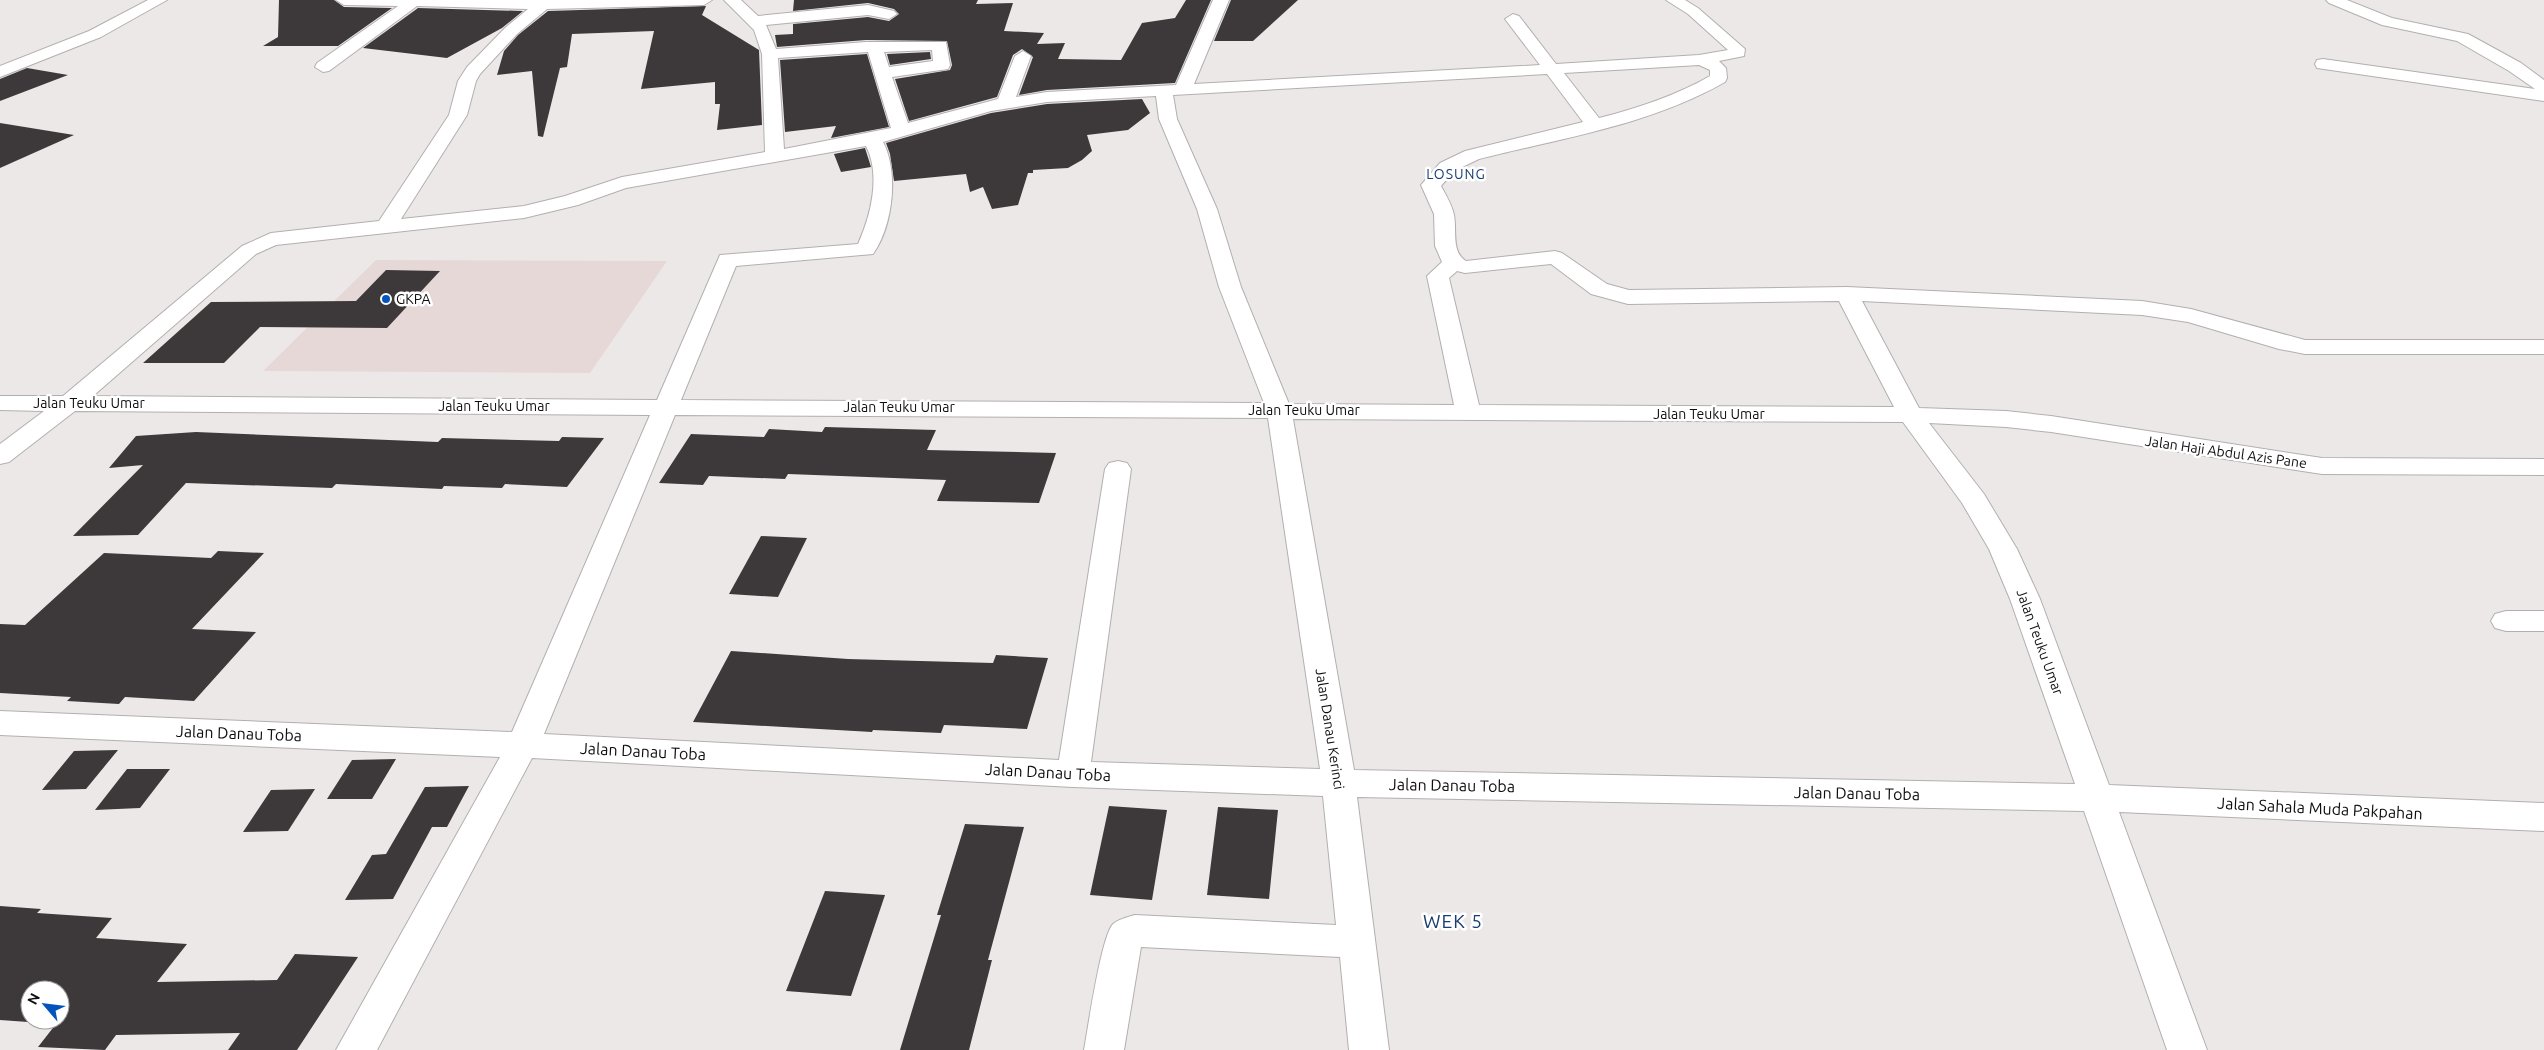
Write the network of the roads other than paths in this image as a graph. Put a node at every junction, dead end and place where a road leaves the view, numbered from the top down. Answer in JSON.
{"nodes":[{"id":1,"x":159,"y":0,"type":"edge"},
{"id":2,"x":344,"y":0,"type":"edge"},
{"id":3,"x":704,"y":0,"type":"edge"},
{"id":4,"x":732,"y":0,"type":"edge"},
{"id":5,"x":1222,"y":0,"type":"edge"},
{"id":6,"x":1674,"y":0,"type":"edge"},
{"id":7,"x":2334,"y":0,"type":"edge"},
{"id":8,"x":415,"y":1,"type":"edge"},
{"id":9,"x":544,"y":5,"type":"junction"},
{"id":10,"x":889,"y":14,"type":"dead end"},
{"id":11,"x":1513,"y":19,"type":"dead end"},
{"id":12,"x":755,"y":21,"type":"junction"},
{"id":13,"x":874,"y":48,"type":"junction"},
{"id":14,"x":770,"y":54,"type":"junction"},
{"id":15,"x":1023,"y":56,"type":"dead end"},
{"id":16,"x":0,"y":60,"type":"edge"},
{"id":17,"x":1699,"y":60,"type":"junction"},
{"id":18,"x":24,"y":63,"type":"junction"},
{"id":19,"x":2323,"y":64,"type":"dead end"},
{"id":20,"x":323,"y":67,"type":"dead end"},
{"id":21,"x":2515,"y":67,"type":"junction"},
{"id":22,"x":1554,"y":69,"type":"junction"},
{"id":23,"x":2544,"y":69,"type":"edge"},
{"id":24,"x":0,"y":72,"type":"edge"},
{"id":25,"x":883,"y":73,"type":"junction"},
{"id":26,"x":2544,"y":88,"type":"edge"},
{"id":27,"x":1173,"y":92,"type":"junction"},
{"id":28,"x":2544,"y":96,"type":"edge"},
{"id":29,"x":1004,"y":103,"type":"junction"},
{"id":30,"x":1595,"y":125,"type":"junction"},
{"id":31,"x":901,"y":132,"type":"junction"},
{"id":32,"x":872,"y":139,"type":"junction"},
{"id":33,"x":775,"y":157,"type":"junction"},
{"id":34,"x":386,"y":226,"type":"junction"},
{"id":35,"x":1454,"y":263,"type":"junction"},
{"id":36,"x":1847,"y":294,"type":"junction"},
{"id":37,"x":2544,"y":347,"type":"edge"},
{"id":38,"x":0,"y":403,"type":"edge"},
{"id":39,"x":70,"y":403,"type":"junction"},
{"id":40,"x":668,"y":407,"type":"junction"},
{"id":41,"x":1279,"y":410,"type":"junction"},
{"id":42,"x":1468,"y":412,"type":"junction"},
{"id":43,"x":1910,"y":415,"type":"junction"},
{"id":44,"x":0,"y":456,"type":"edge"},
{"id":45,"x":2544,"y":467,"type":"edge"},
{"id":46,"x":1118,"y":469,"type":"dead end"},
{"id":47,"x":2506,"y":621,"type":"dead end"},
{"id":48,"x":2544,"y":621,"type":"edge"},
{"id":49,"x":0,"y":723,"type":"edge"},
{"id":50,"x":523,"y":745,"type":"junction"},
{"id":51,"x":1073,"y":774,"type":"junction"},
{"id":52,"x":1339,"y":783,"type":"junction"},
{"id":53,"x":2096,"y":798,"type":"junction"},
{"id":54,"x":2544,"y":818,"type":"edge"},
{"id":55,"x":1356,"y":942,"type":"junction"},
{"id":56,"x":356,"y":1050,"type":"edge"},
{"id":57,"x":1104,"y":1050,"type":"edge"},
{"id":58,"x":1369,"y":1050,"type":"edge"},
{"id":59,"x":2187,"y":1050,"type":"edge"}],
"edges":[{"from":1,"to":18,"type":"street"},
{"from":2,"to":8,"type":"street"},
{"from":3,"to":9,"type":"street"},
{"from":4,"to":12,"type":"street"},
{"from":5,"to":27,"type":"street"},
{"from":6,"to":17,"type":"street"},
{"from":7,"to":21,"type":"street"},
{"from":8,"to":9,"type":"street"},
{"from":8,"to":20,"type":"street"},
{"from":9,"to":34,"type":"street"},
{"from":10,"to":12,"type":"street"},
{"from":11,"to":22,"type":"street"},
{"from":12,"to":14,"type":"street"},
{"from":13,"to":14,"type":"street"},
{"from":13,"to":25,"type":"street"},
{"from":13,"to":25,"type":"street"},
{"from":14,"to":33,"type":"street"},
{"from":15,"to":29,"type":"street"},
{"from":16,"to":18,"type":"street"},
{"from":17,"to":22,"type":"street"},
{"from":17,"to":30,"type":"street"},
{"from":18,"to":24,"type":"street"},
{"from":19,"to":28,"type":"street"},
{"from":21,"to":23,"type":"street"},
{"from":21,"to":26,"type":"street"},
{"from":22,"to":27,"type":"street"},
{"from":22,"to":30,"type":"street"},
{"from":25,"to":31,"type":"street"},
{"from":27,"to":29,"type":"street"},
{"from":27,"to":41,"type":"street","name":"Jalan Danau Kerinci"},
{"from":29,"to":31,"type":"street"},
{"from":30,"to":35,"type":"street"},
{"from":31,"to":32,"type":"street"},
{"from":32,"to":33,"type":"street"},
{"from":32,"to":40,"type":"street"},
{"from":33,"to":34,"type":"street"},
{"from":34,"to":39,"type":"street"},
{"from":35,"to":36,"type":"street"},
{"from":35,"to":42,"type":"street"},
{"from":36,"to":37,"type":"street"},
{"from":36,"to":43,"type":"street"},
{"from":38,"to":39,"type":"street","name":"Jalan Teuku Umar"},
{"from":39,"to":40,"type":"street","name":"Jalan Teuku Umar"},
{"from":39,"to":44,"type":"street"},
{"from":40,"to":41,"type":"street","name":"Jalan Teuku Umar"},
{"from":40,"to":50,"type":"street"},
{"from":41,"to":42,"type":"street","name":"Jalan Teuku Umar"},
{"from":41,"to":52,"type":"street","name":"Jalan Danau Kerinci"},
{"from":42,"to":43,"type":"street","name":"Jalan Teuku Umar"},
{"from":43,"to":45,"type":"street","name":"Jalan Haji Abdul Azis Pane"},
{"from":43,"to":53,"type":"street","name":"Jalan Teuku Umar"},
{"from":46,"to":51,"type":"street"},
{"from":47,"to":48,"type":"street"},
{"from":49,"to":50,"type":"street","name":"Jalan Danau Toba"},
{"from":50,"to":51,"type":"street","name":"Jalan Danau Toba"},
{"from":50,"to":56,"type":"street"},
{"from":51,"to":52,"type":"street","name":"Jalan Danau Toba"},
{"from":52,"to":53,"type":"street","name":"Jalan Danau Toba"},
{"from":52,"to":55,"type":"street","name":"Jalan Danau Kerinci"},
{"from":53,"to":54,"type":"street","name":"Jalan Sahala Muda Pakpahan"},
{"from":53,"to":59,"type":"street","name":"Jalan Teuku Umar"},
{"from":55,"to":57,"type":"street"},
{"from":55,"to":58,"type":"street","name":"Jalan Danau Kerinci"}]}
